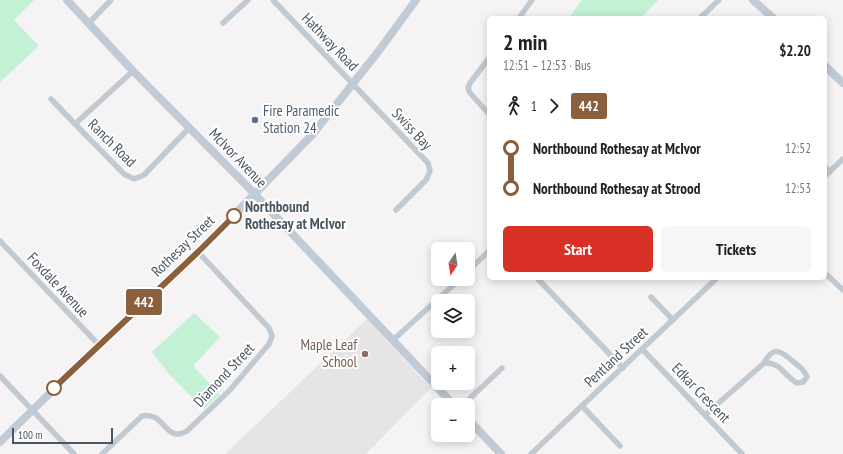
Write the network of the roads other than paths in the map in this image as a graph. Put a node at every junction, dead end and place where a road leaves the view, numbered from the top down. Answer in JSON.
{"nodes":[{"id":1,"x":67,"y":0,"type":"edge"},
{"id":2,"x":111,"y":0,"type":"edge"},
{"id":3,"x":248,"y":0,"type":"edge"},
{"id":4,"x":273,"y":0,"type":"edge"},
{"id":5,"x":416,"y":0,"type":"edge"},
{"id":6,"x":532,"y":0,"type":"edge"},
{"id":7,"x":719,"y":0,"type":"edge"},
{"id":8,"x":753,"y":0,"type":"edge"},
{"id":9,"x":520,"y":16,"type":"edge"},
{"id":10,"x":702,"y":16,"type":"edge"},
{"id":11,"x":770,"y":16,"type":"edge"},
{"id":12,"x":89,"y":23,"type":"junction"},
{"id":13,"x":223,"y":23,"type":"dead end"},
{"id":14,"x":487,"y":61,"type":"edge"},
{"id":15,"x":827,"y":68,"type":"edge"},
{"id":16,"x":134,"y":71,"type":"junction"},
{"id":17,"x":843,"y":83,"type":"edge"},
{"id":18,"x":353,"y":84,"type":"junction"},
{"id":19,"x":52,"y":99,"type":"dead end"},
{"id":20,"x":487,"y":112,"type":"edge"},
{"id":21,"x":75,"y":124,"type":"junction"},
{"id":22,"x":190,"y":128,"type":"junction"},
{"id":23,"x":843,"y":159,"type":"edge"},
{"id":24,"x":827,"y":169,"type":"edge"},
{"id":25,"x":830,"y":172,"type":"junction"},
{"id":26,"x":827,"y":174,"type":"edge"},
{"id":27,"x":254,"y":195,"type":"junction"},
{"id":28,"x":396,"y":210,"type":"dead end"},
{"id":29,"x":0,"y":241,"type":"edge"},
{"id":30,"x":198,"y":252,"type":"junction"},
{"id":31,"x":487,"y":254,"type":"edge"},
{"id":32,"x":475,"y":265,"type":"edge"},
{"id":33,"x":827,"y":275,"type":"edge"},
{"id":34,"x":540,"y":280,"type":"edge"},
{"id":35,"x":715,"y":280,"type":"edge"},
{"id":36,"x":452,"y":286,"type":"edge"},
{"id":37,"x":843,"y":290,"type":"edge"},
{"id":38,"x":651,"y":297,"type":"dead end"},
{"id":39,"x":673,"y":320,"type":"junction"},
{"id":40,"x":393,"y":340,"type":"junction"},
{"id":41,"x":99,"y":345,"type":"junction"},
{"id":42,"x":642,"y":349,"type":"junction"},
{"id":43,"x":764,"y":363,"type":"junction"},
{"id":44,"x":502,"y":368,"type":"dead end"},
{"id":45,"x":623,"y":368,"type":"junction"},
{"id":46,"x":0,"y":376,"type":"edge"},
{"id":47,"x":447,"y":398,"type":"edge"},
{"id":48,"x":470,"y":398,"type":"edge"},
{"id":49,"x":582,"y":406,"type":"junction"},
{"id":50,"x":32,"y":410,"type":"junction"},
{"id":51,"x":705,"y":415,"type":"junction"},
{"id":52,"x":475,"y":426,"type":"edge"},
{"id":53,"x":0,"y":442,"type":"edge"},
{"id":54,"x":620,"y":446,"type":"dead end"},
{"id":55,"x":74,"y":454,"type":"edge"},
{"id":56,"x":102,"y":454,"type":"edge"},
{"id":57,"x":501,"y":454,"type":"edge"},
{"id":58,"x":531,"y":454,"type":"edge"},
{"id":59,"x":742,"y":454,"type":"edge"}],
"edges":[{"from":1,"to":12,"type":"street","name":"McIvor Avenue"},
{"from":2,"to":12,"type":"street"},
{"from":3,"to":13,"type":"street"},
{"from":4,"to":18,"type":"street","name":"Hathway Road"},
{"from":5,"to":18,"type":"street","name":"Rothesay Street"},
{"from":6,"to":9,"type":"street"},
{"from":7,"to":10,"type":"street"},
{"from":8,"to":11,"type":"street"},
{"from":12,"to":16,"type":"street","name":"McIvor Avenue"},
{"from":14,"to":20,"type":"street"},
{"from":15,"to":17,"type":"street"},
{"from":16,"to":21,"type":"street","name":"Ranch Road"},
{"from":16,"to":22,"type":"street","name":"McIvor Avenue"},
{"from":18,"to":27,"type":"street","name":"Rothesay Street"},
{"from":18,"to":28,"type":"street","name":"Swiss Bay"},
{"from":19,"to":21,"type":"street"},
{"from":21,"to":22,"type":"street","name":"Ranch Road"},
{"from":22,"to":27,"type":"street","name":"McIvor Avenue"},
{"from":23,"to":25,"type":"street"},
{"from":24,"to":25,"type":"street"},
{"from":25,"to":26,"type":"street"},
{"from":27,"to":30,"type":"street","name":"Rothesay Street"},
{"from":27,"to":40,"type":"street","name":"McIvor Avenue"},
{"from":29,"to":41,"type":"street","name":"Foxdale Avenue"},
{"from":30,"to":41,"type":"street","name":"Rothesay Street"},
{"from":30,"to":56,"type":"street","name":"Diamond Street"},
{"from":31,"to":32,"type":"street"},
{"from":33,"to":37,"type":"street"},
{"from":34,"to":45,"type":"street"},
{"from":35,"to":39,"type":"street","name":"Pentland Street"},
{"from":36,"to":40,"type":"street"},
{"from":38,"to":39,"type":"street"},
{"from":39,"to":42,"type":"street","name":"Pentland Street"},
{"from":40,"to":47,"type":"street","name":"McIvor Avenue"},
{"from":41,"to":50,"type":"street","name":"Rothesay Street"},
{"from":42,"to":45,"type":"street","name":"Pentland Street"},
{"from":42,"to":51,"type":"street","name":"Edkar Crescent"},
{"from":43,"to":43,"type":"street"},
{"from":43,"to":51,"type":"street"},
{"from":44,"to":48,"type":"street"},
{"from":45,"to":49,"type":"street","name":"Pentland Street"},
{"from":46,"to":50,"type":"street"},
{"from":49,"to":54,"type":"street"},
{"from":49,"to":58,"type":"street","name":"Pentland Street"},
{"from":50,"to":53,"type":"street","name":"Rothesay Street"},
{"from":50,"to":55,"type":"street"},
{"from":51,"to":59,"type":"street","name":"Edkar Crescent"},
{"from":52,"to":57,"type":"street"}]}
